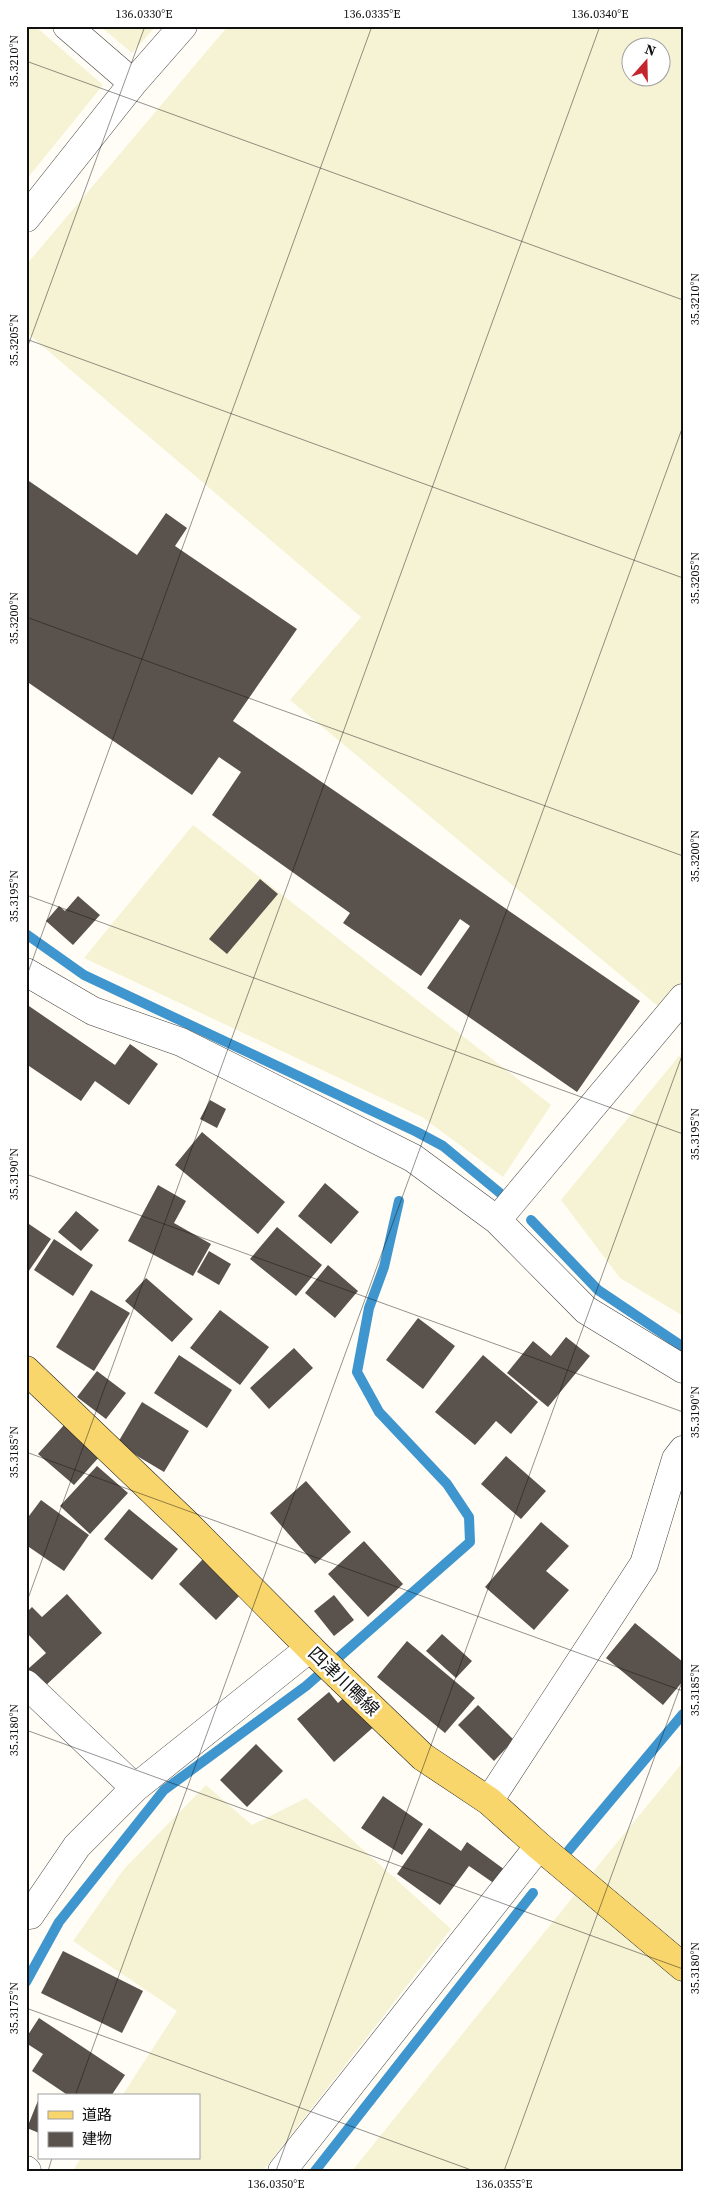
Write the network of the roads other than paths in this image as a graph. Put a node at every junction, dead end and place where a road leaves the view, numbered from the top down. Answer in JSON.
{"nodes":[{"id":1,"x":66,"y":26,"type":"edge"},
{"id":2,"x":183,"y":26,"type":"edge"},
{"id":3,"x":133,"y":83,"type":"junction"},
{"id":4,"x":26,"y":218,"type":"edge"},
{"id":5,"x":26,"y":972,"type":"edge"},
{"id":6,"x":683,"y":998,"type":"edge"},
{"id":7,"x":497,"y":1220,"type":"junction"},
{"id":8,"x":683,"y":1369,"type":"edge"},
{"id":9,"x":27,"y":1371,"type":"edge"},
{"id":10,"x":683,"y":1450,"type":"edge"},
{"id":11,"x":313,"y":1652,"type":"junction"},
{"id":12,"x":26,"y":1684,"type":"edge"},
{"id":13,"x":135,"y":1788,"type":"junction"},
{"id":14,"x":489,"y":1802,"type":"junction"},
{"id":15,"x":539,"y":1846,"type":"junction"},
{"id":16,"x":27,"y":1917,"type":"edge"},
{"id":17,"x":683,"y":1967,"type":"edge"},
{"id":18,"x":282,"y":2171,"type":"edge"}],
"edges":[{"from":1,"to":3,"type":"street"},
{"from":2,"to":3,"type":"street"},
{"from":3,"to":4,"type":"street"},
{"from":5,"to":7,"type":"street"},
{"from":6,"to":7,"type":"street"},
{"from":7,"to":8,"type":"street"},
{"from":9,"to":11,"type":"main road","name":"四津川鴨線"},
{"from":10,"to":14,"type":"street"},
{"from":11,"to":13,"type":"street"},
{"from":11,"to":14,"type":"main road","name":"四津川鴨線"},
{"from":12,"to":13,"type":"street"},
{"from":13,"to":16,"type":"street"},
{"from":14,"to":15,"type":"main road","name":"四津川鴨線"},
{"from":15,"to":17,"type":"main road","name":"四津川鴨線"},
{"from":15,"to":18,"type":"street"}]}
